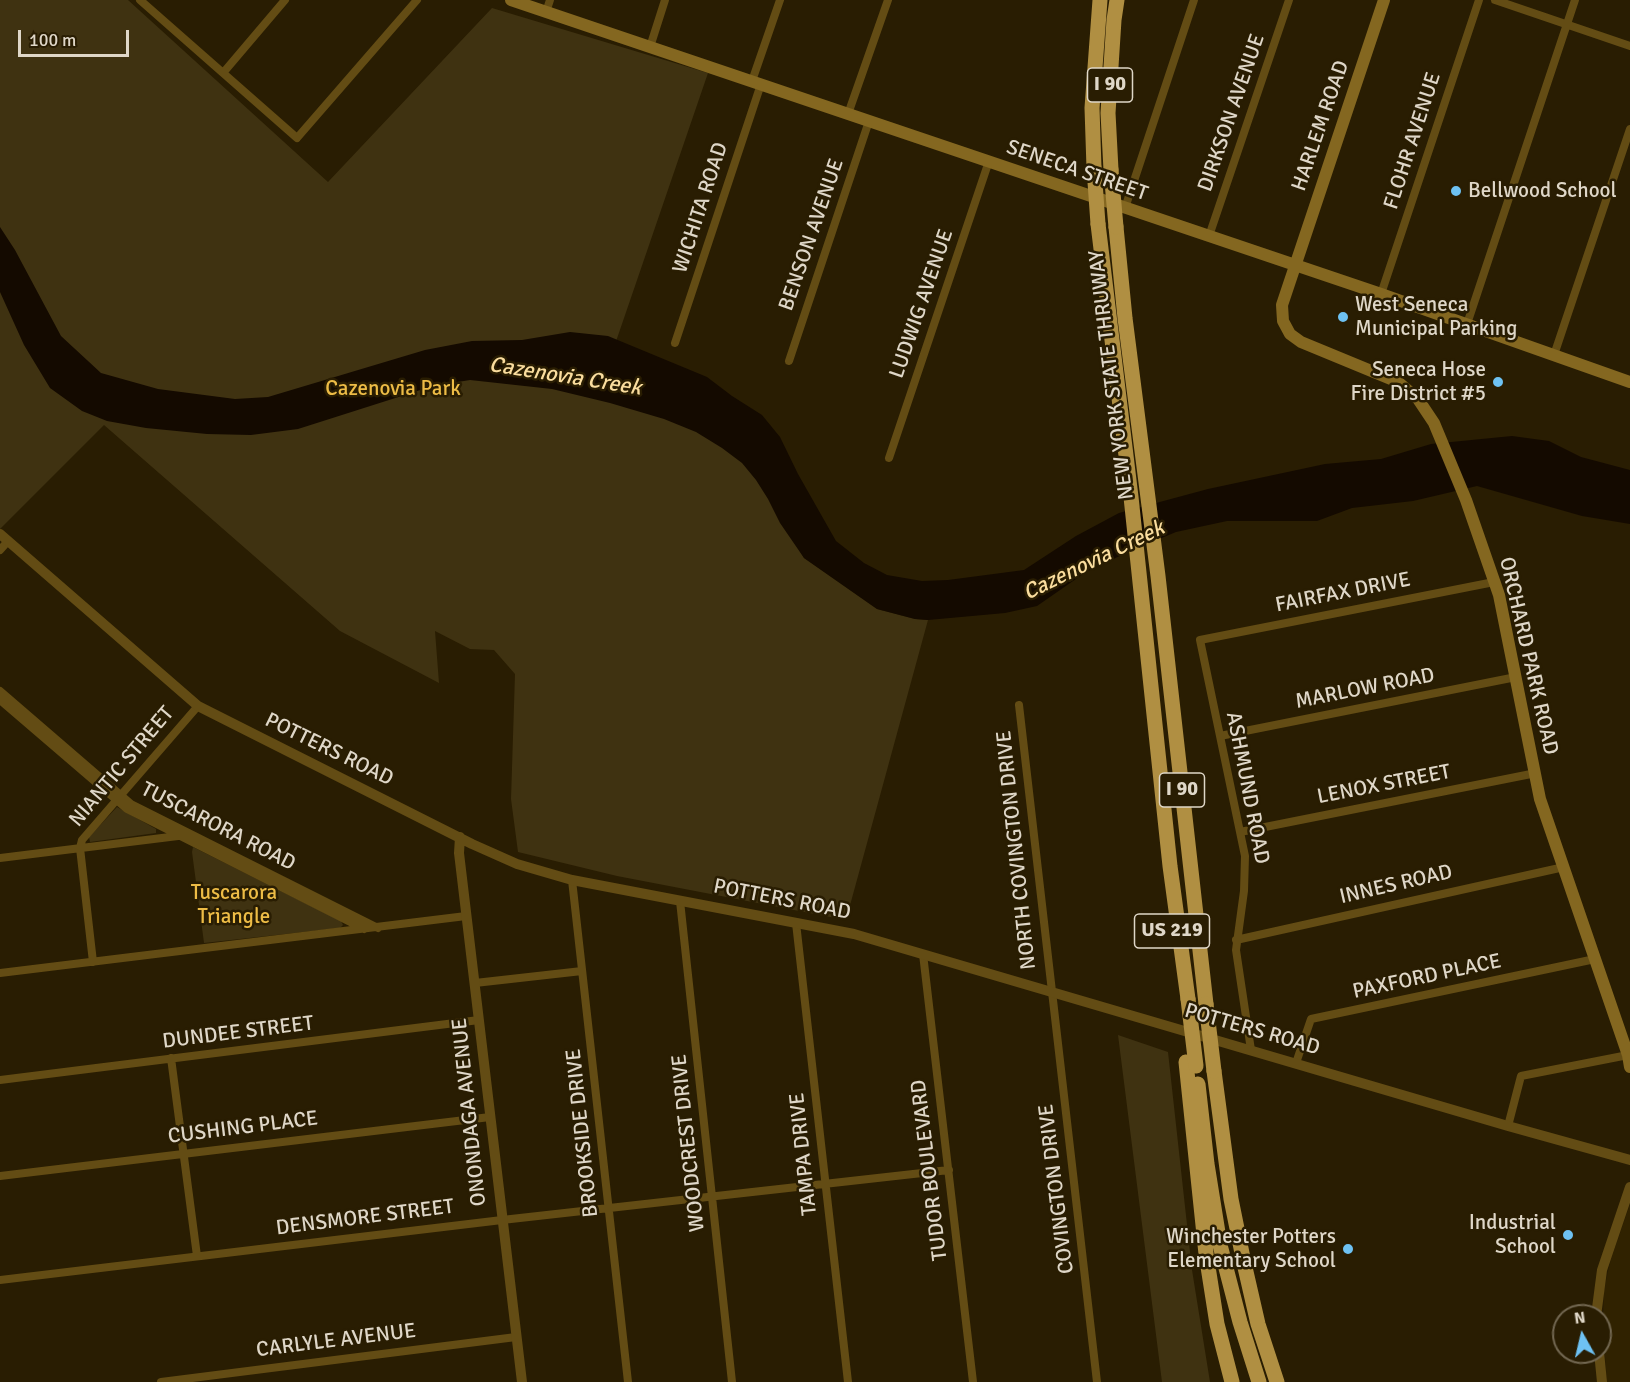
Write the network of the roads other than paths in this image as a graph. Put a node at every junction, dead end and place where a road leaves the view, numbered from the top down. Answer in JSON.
{"nodes":[{"id":1,"x":140,"y":0,"type":"edge"},
{"id":2,"x":285,"y":0,"type":"edge"},
{"id":3,"x":417,"y":0,"type":"edge"},
{"id":4,"x":511,"y":0,"type":"edge"},
{"id":5,"x":665,"y":0,"type":"edge"},
{"id":6,"x":780,"y":0,"type":"edge"},
{"id":7,"x":888,"y":0,"type":"edge"},
{"id":8,"x":1100,"y":0,"type":"edge"},
{"id":9,"x":1117,"y":0,"type":"edge"},
{"id":10,"x":1194,"y":0,"type":"edge"},
{"id":11,"x":1289,"y":0,"type":"edge"},
{"id":12,"x":1384,"y":0,"type":"edge"},
{"id":13,"x":1479,"y":0,"type":"edge"},
{"id":14,"x":1495,"y":0,"type":"edge"},
{"id":15,"x":1575,"y":0,"type":"edge"},
{"id":16,"x":548,"y":6,"type":"edge"},
{"id":17,"x":1567,"y":24,"type":"junction"},
{"id":18,"x":650,"y":46,"type":"junction"},
{"id":19,"x":1630,"y":46,"type":"edge"},
{"id":20,"x":223,"y":73,"type":"junction"},
{"id":21,"x":757,"y":82,"type":"junction"},
{"id":22,"x":848,"y":114,"type":"junction"},
{"id":23,"x":869,"y":121,"type":"junction"},
{"id":24,"x":1630,"y":129,"type":"edge"},
{"id":25,"x":989,"y":162,"type":"junction"},
{"id":26,"x":1125,"y":208,"type":"junction"},
{"id":27,"x":1209,"y":237,"type":"junction"},
{"id":28,"x":1294,"y":266,"type":"junction"},
{"id":29,"x":1381,"y":294,"type":"junction"},
{"id":30,"x":1467,"y":324,"type":"junction"},
{"id":31,"x":675,"y":343,"type":"dead end"},
{"id":32,"x":1554,"y":355,"type":"junction"},
{"id":33,"x":789,"y":361,"type":"dead end"},
{"id":34,"x":1630,"y":382,"type":"edge"},
{"id":35,"x":889,"y":458,"type":"dead end"},
{"id":36,"x":4,"y":537,"type":"edge"},
{"id":37,"x":0,"y":550,"type":"edge"},
{"id":38,"x":1494,"y":582,"type":"junction"},
{"id":39,"x":1200,"y":640,"type":"joint"},
{"id":40,"x":1516,"y":677,"type":"junction"},
{"id":41,"x":0,"y":691,"type":"edge"},
{"id":42,"x":0,"y":700,"type":"edge"},
{"id":43,"x":1019,"y":705,"type":"dead end"},
{"id":44,"x":198,"y":706,"type":"junction"},
{"id":45,"x":1220,"y":736,"type":"junction"},
{"id":46,"x":1536,"y":773,"type":"junction"},
{"id":47,"x":118,"y":799,"type":"junction"},
{"id":48,"x":1240,"y":832,"type":"junction"},
{"id":49,"x":191,"y":834,"type":"junction"},
{"id":50,"x":178,"y":836,"type":"junction"},
{"id":51,"x":460,"y":837,"type":"junction"},
{"id":52,"x":80,"y":848,"type":"junction"},
{"id":53,"x":0,"y":858,"type":"edge"},
{"id":54,"x":1170,"y":866,"type":"joint"},
{"id":55,"x":1564,"y":867,"type":"junction"},
{"id":56,"x":572,"y":880,"type":"junction"},
{"id":57,"x":680,"y":901,"type":"junction"},
{"id":58,"x":466,"y":916,"type":"junction"},
{"id":59,"x":796,"y":922,"type":"junction"},
{"id":60,"x":378,"y":928,"type":"junction"},
{"id":61,"x":365,"y":930,"type":"junction"},
{"id":62,"x":1236,"y":940,"type":"junction"},
{"id":63,"x":923,"y":954,"type":"junction"},
{"id":64,"x":1595,"y":959,"type":"junction"},
{"id":65,"x":93,"y":962,"type":"junction"},
{"id":66,"x":582,"y":971,"type":"junction"},
{"id":67,"x":0,"y":973,"type":"edge"},
{"id":68,"x":475,"y":983,"type":"junction"},
{"id":69,"x":1051,"y":992,"type":"junction"},
{"id":70,"x":479,"y":1020,"type":"junction"},
{"id":71,"x":1251,"y":1050,"type":"junction"},
{"id":72,"x":171,"y":1058,"type":"junction"},
{"id":73,"x":1629,"y":1061,"type":"edge"},
{"id":74,"x":1191,"y":1064,"type":"junction"},
{"id":75,"x":1296,"y":1064,"type":"junction"},
{"id":76,"x":0,"y":1080,"type":"edge"},
{"id":77,"x":490,"y":1117,"type":"junction"},
{"id":78,"x":1508,"y":1126,"type":"junction"},
{"id":79,"x":184,"y":1153,"type":"junction"},
{"id":80,"x":1630,"y":1160,"type":"edge"},
{"id":81,"x":949,"y":1170,"type":"junction"},
{"id":82,"x":0,"y":1176,"type":"edge"},
{"id":83,"x":826,"y":1184,"type":"junction"},
{"id":84,"x":1630,"y":1187,"type":"edge"},
{"id":85,"x":713,"y":1197,"type":"junction"},
{"id":86,"x":609,"y":1207,"type":"junction"},
{"id":87,"x":502,"y":1220,"type":"junction"},
{"id":88,"x":197,"y":1256,"type":"junction"},
{"id":89,"x":0,"y":1280,"type":"edge"},
{"id":90,"x":1597,"y":1304,"type":"edge"},
{"id":91,"x":1258,"y":1324,"type":"junction"},
{"id":92,"x":516,"y":1337,"type":"junction"},
{"id":93,"x":1600,"y":1364,"type":"edge"},
{"id":94,"x":161,"y":1382,"type":"edge"},
{"id":95,"x":522,"y":1382,"type":"edge"},
{"id":96,"x":628,"y":1382,"type":"edge"},
{"id":97,"x":732,"y":1382,"type":"edge"},
{"id":98,"x":848,"y":1382,"type":"edge"},
{"id":99,"x":973,"y":1382,"type":"edge"},
{"id":100,"x":1097,"y":1382,"type":"edge"},
{"id":101,"x":1232,"y":1382,"type":"edge"},
{"id":102,"x":1259,"y":1382,"type":"edge"},
{"id":103,"x":1277,"y":1382,"type":"edge"},
{"id":104,"x":1285,"y":1382,"type":"edge"},
{"id":105,"x":1602,"y":1382,"type":"edge"}],
"edges":[{"from":1,"to":20,"type":"street"},
{"from":2,"to":20,"type":"street"},
{"from":3,"to":20,"type":"street"},
{"from":4,"to":16,"type":"main road","name":"SENECA STREET"},
{"from":5,"to":18,"type":"street"},
{"from":6,"to":21,"type":"street","name":"WICHITA ROAD"},
{"from":7,"to":22,"type":"street"},
{"from":8,"to":54,"type":"highway","name":"NEW YORK STATE THRUWAY","number":"I 90","bridge":true},
{"from":9,"to":91,"type":"highway","name":"NEW YORK STATE THRUWAY","number":"I 90","bridge":true},
{"from":10,"to":26,"type":"street"},
{"from":11,"to":27,"type":"street","name":"DIRKSON AVENUE"},
{"from":12,"to":28,"type":"main road","name":"HARLEM ROAD"},
{"from":13,"to":29,"type":"street","name":"FLOHR AVENUE"},
{"from":14,"to":17,"type":"street"},
{"from":15,"to":17,"type":"street"},
{"from":16,"to":18,"type":"main road","name":"SENECA STREET"},
{"from":17,"to":19,"type":"street"},
{"from":17,"to":30,"type":"street"},
{"from":18,"to":21,"type":"main road","name":"SENECA STREET"},
{"from":21,"to":22,"type":"main road","name":"SENECA STREET"},
{"from":21,"to":31,"type":"street","name":"WICHITA ROAD"},
{"from":22,"to":23,"type":"main road","name":"SENECA STREET"},
{"from":23,"to":25,"type":"main road","name":"SENECA STREET"},
{"from":23,"to":33,"type":"street","name":"BENSON AVENUE"},
{"from":24,"to":32,"type":"street"},
{"from":25,"to":26,"type":"main road","name":"SENECA STREET"},
{"from":25,"to":35,"type":"street","name":"LUDWIG AVENUE"},
{"from":26,"to":27,"type":"main road","name":"SENECA STREET"},
{"from":27,"to":28,"type":"main road","name":"SENECA STREET"},
{"from":28,"to":29,"type":"main road","name":"SENECA STREET"},
{"from":28,"to":38,"type":"main road","name":"ORCHARD PARK ROAD"},
{"from":29,"to":30,"type":"main road","name":"SENECA STREET"},
{"from":30,"to":32,"type":"main road","name":"SENECA STREET"},
{"from":32,"to":34,"type":"main road","name":"SENECA STREET"},
{"from":36,"to":37,"type":"street"},
{"from":36,"to":44,"type":"street","name":"POTTERS ROAD"},
{"from":38,"to":39,"type":"street","name":"FAIRFAX DRIVE"},
{"from":38,"to":40,"type":"main road","name":"ORCHARD PARK ROAD"},
{"from":39,"to":45,"type":"street","name":"ASHMUND ROAD"},
{"from":40,"to":45,"type":"street","name":"MARLOW ROAD"},
{"from":40,"to":46,"type":"main road","name":"ORCHARD PARK ROAD"},
{"from":41,"to":47,"type":"street","name":"TUSCARORA ROAD"},
{"from":42,"to":47,"type":"street","name":"TUSCARORA ROAD"},
{"from":43,"to":69,"type":"street","name":"NORTH COVINGTON DRIVE"},
{"from":44,"to":47,"type":"street","name":"NIANTIC STREET"},
{"from":44,"to":51,"type":"street","name":"POTTERS ROAD"},
{"from":45,"to":48,"type":"street","name":"ASHMUND ROAD"},
{"from":46,"to":48,"type":"street","name":"LENOX STREET"},
{"from":46,"to":55,"type":"main road","name":"ORCHARD PARK ROAD"},
{"from":47,"to":49,"type":"street","name":"TUSCARORA ROAD"},
{"from":47,"to":50,"type":"street","name":"TUSCARORA ROAD"},
{"from":47,"to":52,"type":"street","name":"NIANTIC STREET"},
{"from":48,"to":62,"type":"street","name":"ASHMUND ROAD"},
{"from":49,"to":50,"type":"street"},
{"from":49,"to":60,"type":"street","name":"TUSCARORA ROAD"},
{"from":50,"to":52,"type":"street"},
{"from":50,"to":61,"type":"street","name":"TUSCARORA ROAD"},
{"from":51,"to":56,"type":"street","name":"POTTERS ROAD"},
{"from":51,"to":58,"type":"street","name":"ONONDAGA AVENUE"},
{"from":52,"to":53,"type":"street"},
{"from":52,"to":65,"type":"street","name":"NIANTIC STREET"},
{"from":54,"to":74,"type":"highway","number":"US 219"},
{"from":55,"to":62,"type":"street","name":"INNES ROAD"},
{"from":55,"to":64,"type":"main road","name":"ORCHARD PARK ROAD"},
{"from":56,"to":57,"type":"street","name":"POTTERS ROAD"},
{"from":56,"to":66,"type":"street","name":"BROOKSIDE DRIVE"},
{"from":57,"to":59,"type":"street","name":"POTTERS ROAD"},
{"from":57,"to":85,"type":"street","name":"WOODCREST DRIVE"},
{"from":58,"to":60,"type":"street"},
{"from":58,"to":68,"type":"street","name":"ONONDAGA AVENUE"},
{"from":59,"to":63,"type":"street","name":"POTTERS ROAD"},
{"from":59,"to":83,"type":"street","name":"TAMPA DRIVE"},
{"from":60,"to":61,"type":"street"},
{"from":61,"to":65,"type":"street"},
{"from":62,"to":71,"type":"street","name":"ASHMUND ROAD"},
{"from":63,"to":69,"type":"street","name":"POTTERS ROAD"},
{"from":63,"to":81,"type":"street","name":"TUDOR BOULEVARD"},
{"from":64,"to":73,"type":"main road","name":"ORCHARD PARK ROAD"},
{"from":64,"to":75,"type":"street","name":"PAXFORD PLACE"},
{"from":65,"to":67,"type":"street"},
{"from":66,"to":68,"type":"street"},
{"from":66,"to":86,"type":"street","name":"BROOKSIDE DRIVE"},
{"from":68,"to":70,"type":"street","name":"ONONDAGA AVENUE"},
{"from":69,"to":71,"type":"street","name":"POTTERS ROAD"},
{"from":69,"to":100,"type":"street","name":"COVINGTON DRIVE"},
{"from":70,"to":72,"type":"street","name":"DUNDEE STREET"},
{"from":70,"to":77,"type":"street","name":"ONONDAGA AVENUE"},
{"from":71,"to":75,"type":"street","name":"POTTERS ROAD"},
{"from":72,"to":76,"type":"street","name":"DUNDEE STREET"},
{"from":72,"to":79,"type":"street"},
{"from":73,"to":78,"type":"street"},
{"from":74,"to":101,"type":"highway","number":"US 219"},
{"from":74,"to":102,"type":"highway"},
{"from":75,"to":78,"type":"street","name":"POTTERS ROAD"},
{"from":77,"to":79,"type":"street","name":"CUSHING PLACE"},
{"from":77,"to":87,"type":"street","name":"ONONDAGA AVENUE"},
{"from":78,"to":80,"type":"street","name":"POTTERS ROAD"},
{"from":79,"to":82,"type":"street","name":"CUSHING PLACE"},
{"from":79,"to":88,"type":"street"},
{"from":81,"to":83,"type":"street","name":"DENSMORE STREET"},
{"from":81,"to":99,"type":"street","name":"TUDOR BOULEVARD"},
{"from":83,"to":85,"type":"street","name":"DENSMORE STREET"},
{"from":83,"to":98,"type":"street","name":"TAMPA DRIVE"},
{"from":84,"to":90,"type":"street"},
{"from":85,"to":86,"type":"street","name":"DENSMORE STREET"},
{"from":85,"to":97,"type":"street","name":"WOODCREST DRIVE"},
{"from":86,"to":87,"type":"street","name":"DENSMORE STREET"},
{"from":86,"to":96,"type":"street","name":"BROOKSIDE DRIVE"},
{"from":87,"to":88,"type":"street","name":"DENSMORE STREET"},
{"from":87,"to":92,"type":"street","name":"ONONDAGA AVENUE"},
{"from":88,"to":89,"type":"street","name":"DENSMORE STREET"},
{"from":91,"to":103,"type":"highway","name":"NEW YORK STATE THRUWAY","number":"I 90"},
{"from":91,"to":104,"type":"highway"},
{"from":92,"to":94,"type":"street","name":"CARLYLE AVENUE"},
{"from":92,"to":95,"type":"street","name":"ONONDAGA AVENUE"},
{"from":93,"to":105,"type":"street"}]}
